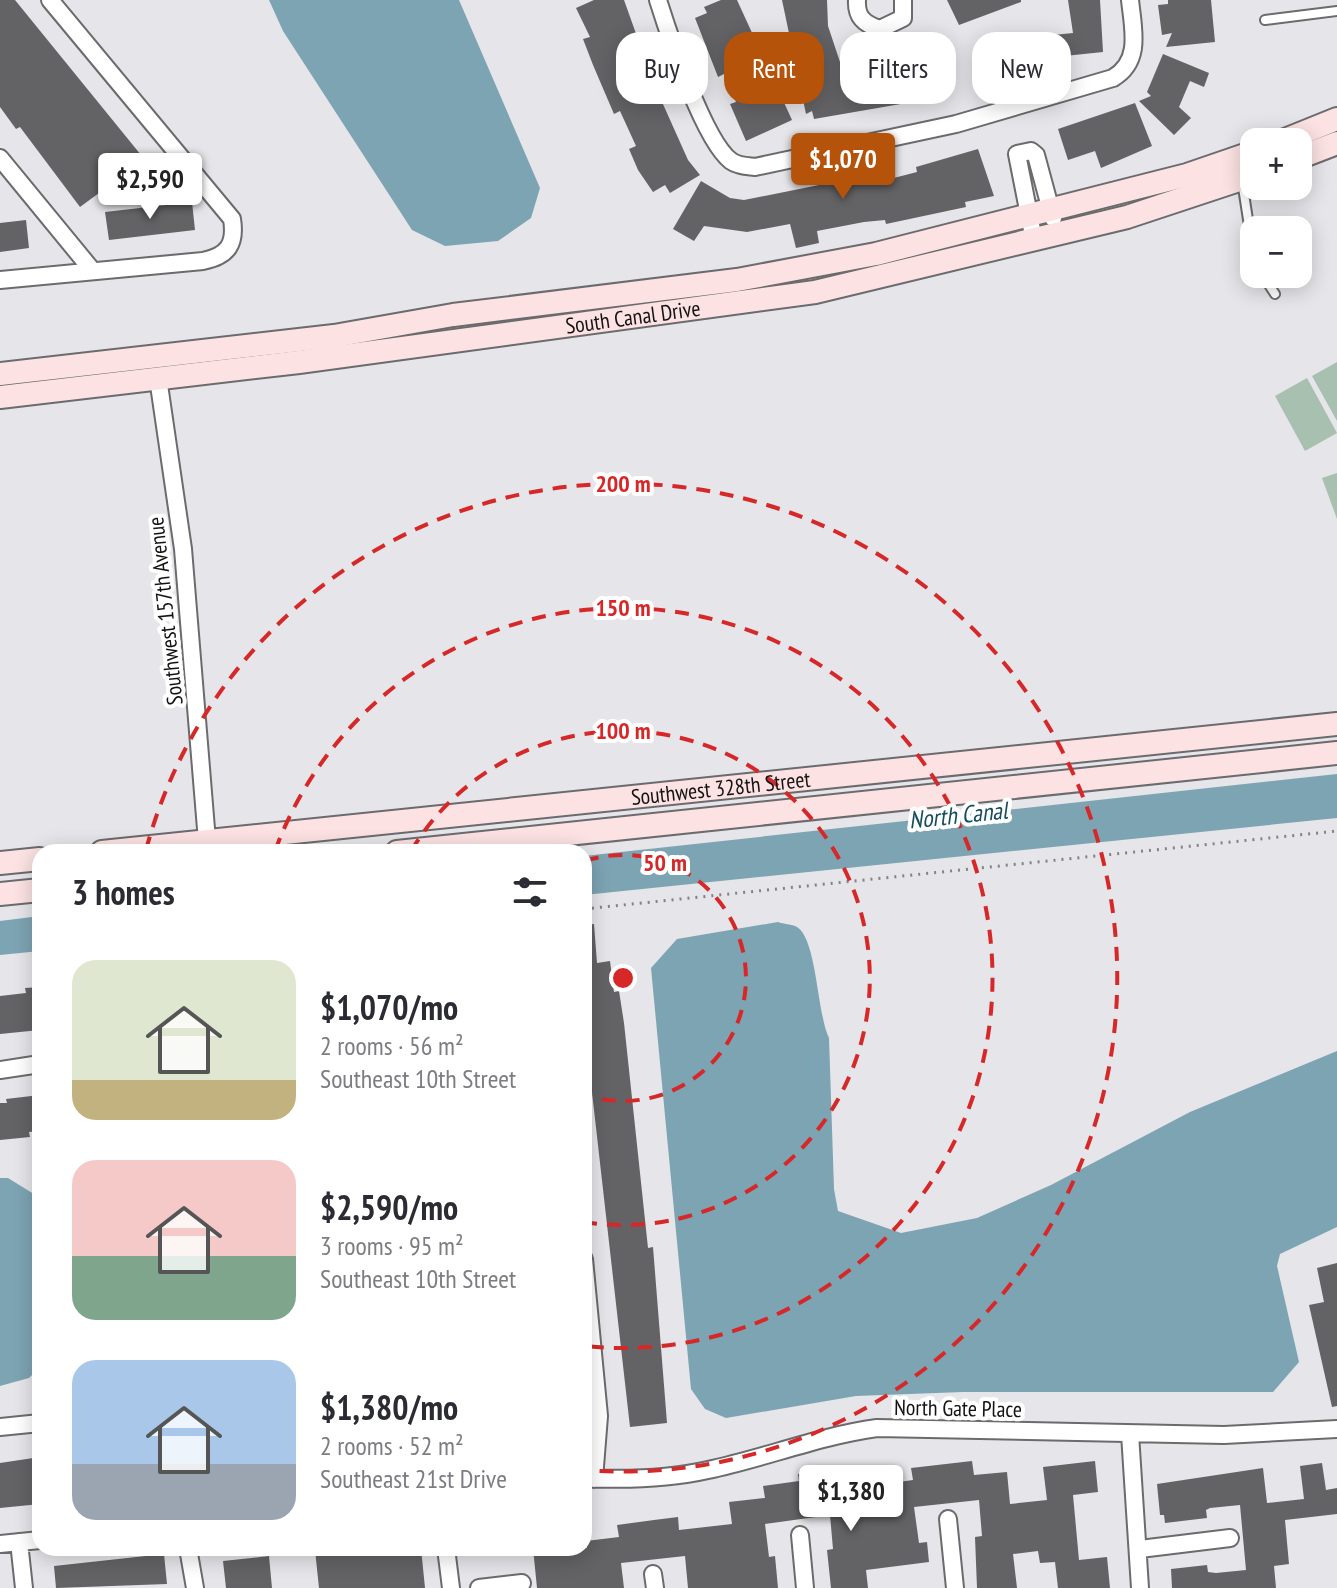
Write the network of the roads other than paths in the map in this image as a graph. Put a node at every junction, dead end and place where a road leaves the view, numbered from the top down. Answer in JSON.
{"nodes":[{"id":1,"x":50,"y":0,"type":"edge"},
{"id":2,"x":658,"y":0,"type":"edge"},
{"id":3,"x":857,"y":0,"type":"edge"},
{"id":4,"x":903,"y":0,"type":"edge"},
{"id":5,"x":1130,"y":0,"type":"edge"},
{"id":6,"x":1337,"y":11,"type":"edge"},
{"id":7,"x":1265,"y":20,"type":"dead end"},
{"id":8,"x":1337,"y":119,"type":"edge"},
{"id":9,"x":1312,"y":129,"type":"edge"},
{"id":10,"x":1337,"y":143,"type":"edge"},
{"id":11,"x":1312,"y":153,"type":"edge"},
{"id":12,"x":1240,"y":157,"type":"edge"},
{"id":13,"x":0,"y":158,"type":"edge"},
{"id":14,"x":1240,"y":181,"type":"edge"},
{"id":15,"x":1051,"y":210,"type":"junction"},
{"id":16,"x":1027,"y":216,"type":"junction"},
{"id":17,"x":1057,"y":234,"type":"junction"},
{"id":18,"x":1034,"y":240,"type":"junction"},
{"id":19,"x":92,"y":270,"type":"junction"},
{"id":20,"x":0,"y":280,"type":"edge"},
{"id":21,"x":1271,"y":288,"type":"edge"},
{"id":22,"x":1275,"y":294,"type":"dead end"},
{"id":23,"x":0,"y":374,"type":"edge"},
{"id":24,"x":158,"y":378,"type":"junction"},
{"id":25,"x":0,"y":397,"type":"edge"},
{"id":26,"x":1337,"y":724,"type":"edge"},
{"id":27,"x":1337,"y":753,"type":"edge"},
{"id":28,"x":207,"y":841,"type":"junction"},
{"id":29,"x":178,"y":844,"type":"edge"},
{"id":30,"x":473,"y":844,"type":"edge"},
{"id":31,"x":32,"y":860,"type":"edge"},
{"id":32,"x":0,"y":863,"type":"edge"},
{"id":33,"x":32,"y":891,"type":"edge"},
{"id":34,"x":0,"y":894,"type":"edge"},
{"id":35,"x":32,"y":1065,"type":"edge"},
{"id":36,"x":0,"y":1070,"type":"edge"},
{"id":37,"x":592,"y":1363,"type":"edge"},
{"id":38,"x":32,"y":1424,"type":"edge"},
{"id":39,"x":0,"y":1427,"type":"edge"},
{"id":40,"x":1337,"y":1429,"type":"edge"},
{"id":41,"x":1130,"y":1434,"type":"junction"},
{"id":42,"x":592,"y":1459,"type":"edge"},
{"id":43,"x":592,"y":1478,"type":"edge"},
{"id":44,"x":948,"y":1519,"type":"dead end"},
{"id":45,"x":800,"y":1535,"type":"dead end"},
{"id":46,"x":1230,"y":1538,"type":"dead end"},
{"id":47,"x":32,"y":1541,"type":"edge"},
{"id":48,"x":19,"y":1542,"type":"junction"},
{"id":49,"x":0,"y":1544,"type":"edge"},
{"id":50,"x":1140,"y":1549,"type":"junction"},
{"id":51,"x":189,"y":1556,"type":"edge"},
{"id":52,"x":447,"y":1556,"type":"edge"},
{"id":53,"x":522,"y":1583,"type":"dead end"},
{"id":54,"x":24,"y":1588,"type":"edge"},
{"id":55,"x":195,"y":1588,"type":"edge"},
{"id":56,"x":451,"y":1588,"type":"edge"},
{"id":57,"x":479,"y":1588,"type":"edge"},
{"id":58,"x":805,"y":1588,"type":"edge"},
{"id":59,"x":955,"y":1588,"type":"edge"},
{"id":60,"x":1140,"y":1588,"type":"edge"}],
"edges":[{"from":1,"to":19,"type":"street"},
{"from":2,"to":5,"type":"street"},
{"from":3,"to":4,"type":"street"},
{"from":6,"to":7,"type":"lane"},
{"from":8,"to":9,"type":"street"},
{"from":10,"to":11,"type":"street"},
{"from":12,"to":15,"type":"street","name":"South Canal Drive"},
{"from":13,"to":19,"type":"street"},
{"from":14,"to":17,"type":"street","name":"South Canal Drive"},
{"from":15,"to":16,"type":"street","name":"South Canal Drive"},
{"from":15,"to":16,"type":"street"},
{"from":15,"to":17,"type":"street"},
{"from":16,"to":18,"type":"street"},
{"from":16,"to":23,"type":"street","name":"South Canal Drive"},
{"from":17,"to":18,"type":"street","name":"South Canal Drive"},
{"from":18,"to":24,"type":"street","name":"South Canal Drive"},
{"from":19,"to":20,"type":"street"},
{"from":21,"to":22,"type":"lane"},
{"from":24,"to":25,"type":"street","name":"South Canal Drive"},
{"from":24,"to":28,"type":"street","name":"Southwest 157th Avenue"},
{"from":26,"to":28,"type":"street","name":"Southwest 328th Street"},
{"from":27,"to":30,"type":"street","name":"Southwest 328th Street"},
{"from":28,"to":29,"type":"street","name":"Southwest 328th Street"},
{"from":31,"to":32,"type":"street"},
{"from":33,"to":34,"type":"street"},
{"from":35,"to":36,"type":"street"},
{"from":37,"to":42,"type":"street"},
{"from":38,"to":39,"type":"street"},
{"from":40,"to":41,"type":"street","name":"North Gate Place"},
{"from":41,"to":43,"type":"street","name":"North Gate Place"},
{"from":41,"to":50,"type":"street"},
{"from":44,"to":59,"type":"street"},
{"from":45,"to":58,"type":"street"},
{"from":46,"to":50,"type":"street"},
{"from":47,"to":48,"type":"street"},
{"from":48,"to":49,"type":"street"},
{"from":48,"to":54,"type":"street"},
{"from":50,"to":60,"type":"street"},
{"from":51,"to":55,"type":"street"},
{"from":52,"to":56,"type":"street"},
{"from":53,"to":57,"type":"street"}]}
